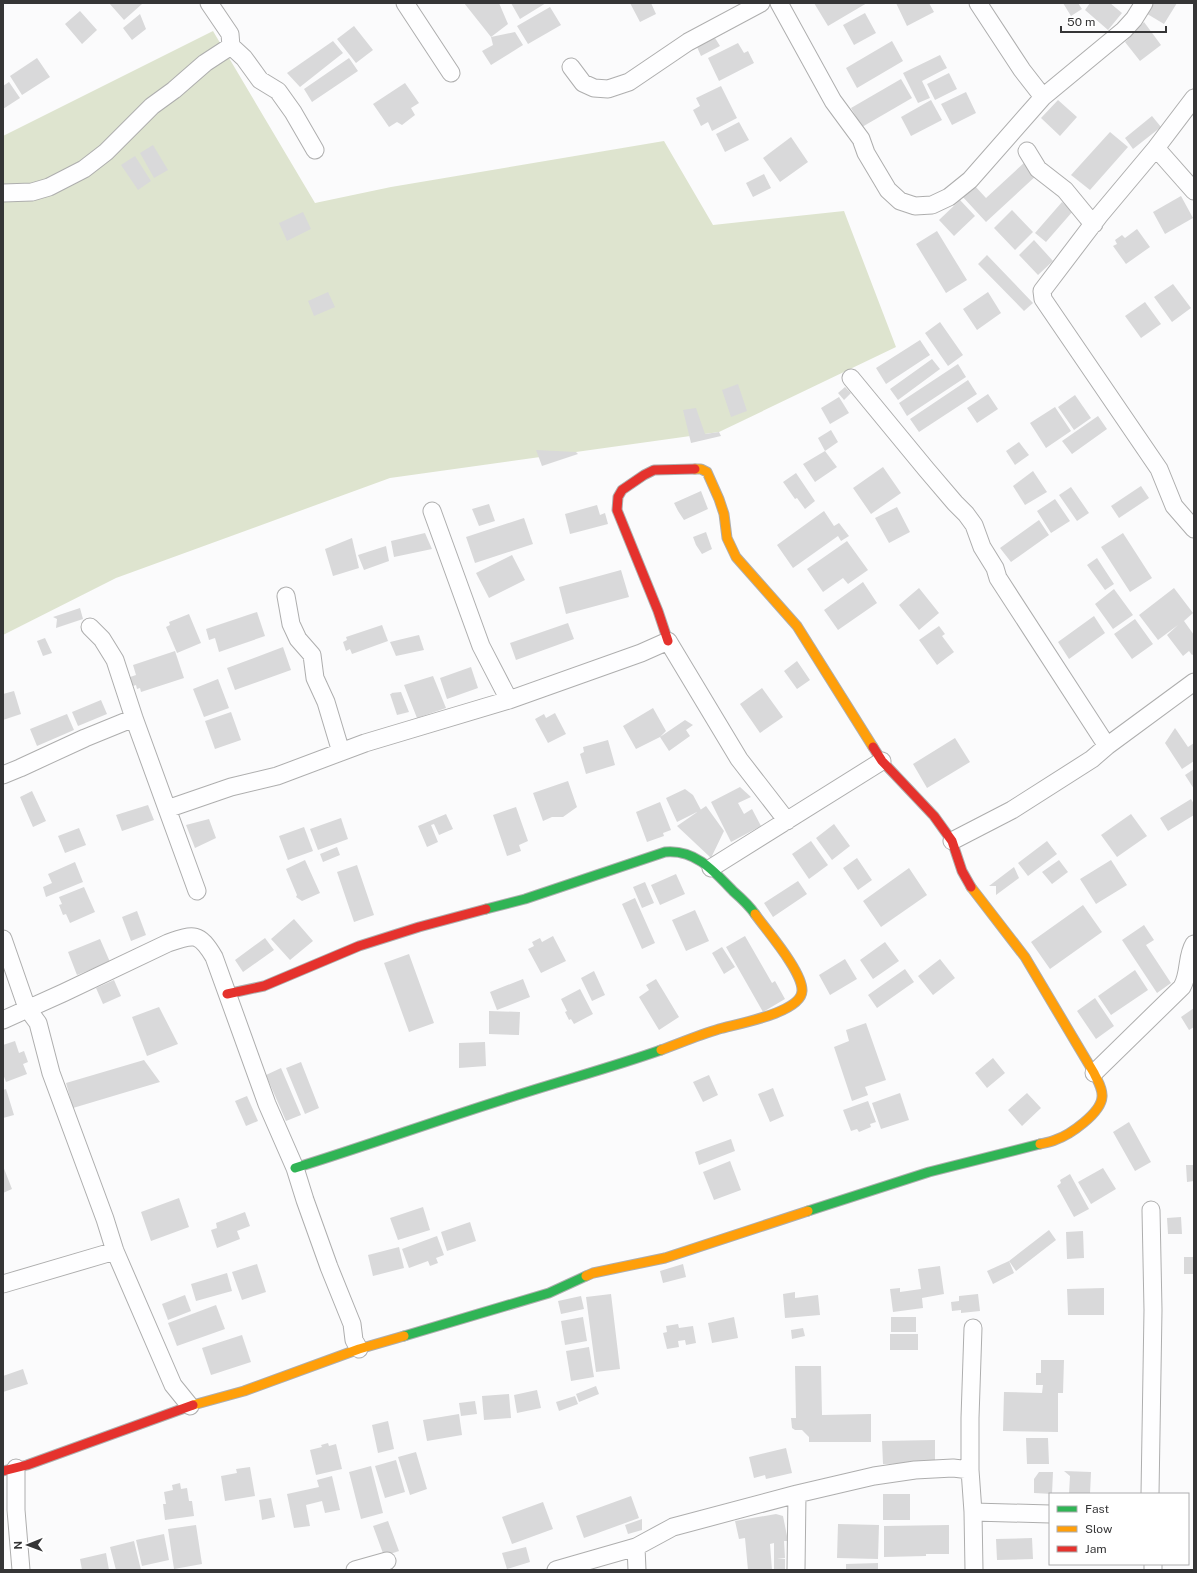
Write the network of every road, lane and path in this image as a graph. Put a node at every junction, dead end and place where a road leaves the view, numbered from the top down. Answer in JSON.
{"nodes":[{"id":1,"x":209,"y":3,"type":"edge"},
{"id":2,"x":405,"y":3,"type":"edge"},
{"id":3,"x":761,"y":3,"type":"edge"},
{"id":4,"x":780,"y":3,"type":"edge"},
{"id":5,"x":978,"y":3,"type":"edge"},
{"id":6,"x":1144,"y":3,"type":"edge"},
{"id":7,"x":231,"y":46,"type":"junction"},
{"id":8,"x":571,"y":67,"type":"dead end"},
{"id":9,"x":451,"y":73,"type":"dead end"},
{"id":10,"x":1043,"y":97,"type":"junction"},
{"id":11,"x":1194,"y":98,"type":"edge"},
{"id":12,"x":1156,"y":148,"type":"junction"},
{"id":13,"x":315,"y":150,"type":"dead end"},
{"id":14,"x":1027,"y":151,"type":"dead end"},
{"id":15,"x":1194,"y":191,"type":"edge"},
{"id":16,"x":3,"y":193,"type":"edge"},
{"id":17,"x":1094,"y":224,"type":"junction"},
{"id":18,"x":851,"y":378,"type":"dead end"},
{"id":19,"x":432,"y":511,"type":"dead end"},
{"id":20,"x":1194,"y":529,"type":"edge"},
{"id":21,"x":286,"y":596,"type":"dead end"},
{"id":22,"x":90,"y":627,"type":"dead end"},
{"id":23,"x":668,"y":641,"type":"junction"},
{"id":24,"x":1194,"y":682,"type":"edge"},
{"id":25,"x":509,"y":700,"type":"junction"},
{"id":26,"x":134,"y":718,"type":"junction"},
{"id":27,"x":1107,"y":746,"type":"junction"},
{"id":28,"x":341,"y":752,"type":"junction"},
{"id":29,"x":882,"y":761,"type":"junction"},
{"id":30,"x":3,"y":775,"type":"edge"},
{"id":31,"x":167,"y":809,"type":"junction"},
{"id":32,"x":786,"y":821,"type":"junction"},
{"id":33,"x":952,"y":841,"type":"junction"},
{"id":34,"x":711,"y":868,"type":"junction"},
{"id":35,"x":197,"y":891,"type":"dead end"},
{"id":36,"x":3,"y":939,"type":"edge"},
{"id":37,"x":1194,"y":944,"type":"edge"},
{"id":38,"x":227,"y":994,"type":"junction"},
{"id":39,"x":27,"y":1008,"type":"junction"},
{"id":40,"x":3,"y":1020,"type":"edge"},
{"id":41,"x":1094,"y":1073,"type":"junction"},
{"id":42,"x":296,"y":1168,"type":"junction"},
{"id":43,"x":1150,"y":1210,"type":"dead end"},
{"id":44,"x":115,"y":1251,"type":"junction"},
{"id":45,"x":3,"y":1284,"type":"edge"},
{"id":46,"x":973,"y":1328,"type":"dead end"},
{"id":47,"x":359,"y":1349,"type":"junction"},
{"id":48,"x":190,"y":1406,"type":"junction"},
{"id":49,"x":9,"y":1469,"type":"edge"},
{"id":50,"x":970,"y":1470,"type":"junction"},
{"id":51,"x":1150,"y":1493,"type":"edge"},
{"id":52,"x":797,"y":1494,"type":"junction"},
{"id":53,"x":973,"y":1512,"type":"junction"},
{"id":54,"x":1049,"y":1514,"type":"edge"},
{"id":55,"x":636,"y":1547,"type":"junction"},
{"id":56,"x":387,"y":1561,"type":"dead end"},
{"id":57,"x":21,"y":1570,"type":"edge"},
{"id":58,"x":354,"y":1570,"type":"edge"},
{"id":59,"x":556,"y":1570,"type":"edge"},
{"id":60,"x":636,"y":1570,"type":"edge"},
{"id":61,"x":796,"y":1570,"type":"edge"},
{"id":62,"x":974,"y":1570,"type":"edge"}],
"edges":[{"from":1,"to":7,"type":"street"},
{"from":2,"to":9,"type":"street"},
{"from":3,"to":8,"type":"street"},
{"from":4,"to":10,"type":"street"},
{"from":5,"to":10,"type":"street"},
{"from":6,"to":10,"type":"street"},
{"from":7,"to":13,"type":"street"},
{"from":7,"to":16,"type":"street"},
{"from":11,"to":12,"type":"street"},
{"from":12,"to":15,"type":"street"},
{"from":12,"to":17,"type":"street"},
{"from":14,"to":17,"type":"street"},
{"from":17,"to":20,"type":"street"},
{"from":18,"to":27,"type":"street"},
{"from":19,"to":25,"type":"street"},
{"from":21,"to":28,"type":"street"},
{"from":22,"to":26,"type":"street"},
{"from":23,"to":25,"type":"street"},
{"from":23,"to":29,"type":"street"},
{"from":23,"to":32,"type":"street"},
{"from":24,"to":27,"type":"street"},
{"from":25,"to":28,"type":"street"},
{"from":26,"to":30,"type":"street"},
{"from":26,"to":31,"type":"street"},
{"from":27,"to":33,"type":"street"},
{"from":28,"to":31,"type":"street"},
{"from":29,"to":32,"type":"street"},
{"from":29,"to":33,"type":"street"},
{"from":31,"to":35,"type":"street"},
{"from":32,"to":34,"type":"street"},
{"from":33,"to":41,"type":"street"},
{"from":34,"to":38,"type":"street"},
{"from":34,"to":42,"type":"street"},
{"from":36,"to":39,"type":"street"},
{"from":37,"to":41,"type":"street"},
{"from":38,"to":39,"type":"street"},
{"from":38,"to":42,"type":"street"},
{"from":39,"to":40,"type":"street"},
{"from":39,"to":44,"type":"street"},
{"from":41,"to":47,"type":"street"},
{"from":42,"to":47,"type":"street"},
{"from":43,"to":51,"type":"street"},
{"from":44,"to":45,"type":"street"},
{"from":44,"to":48,"type":"street"},
{"from":46,"to":50,"type":"street"},
{"from":47,"to":48,"type":"street"},
{"from":48,"to":49,"type":"street"},
{"from":49,"to":57,"type":"street"},
{"from":50,"to":52,"type":"street"},
{"from":50,"to":53,"type":"street"},
{"from":52,"to":55,"type":"street"},
{"from":52,"to":61,"type":"street"},
{"from":53,"to":54,"type":"street"},
{"from":53,"to":62,"type":"street"},
{"from":55,"to":59,"type":"street"},
{"from":55,"to":60,"type":"street"},
{"from":56,"to":58,"type":"street"}]}
